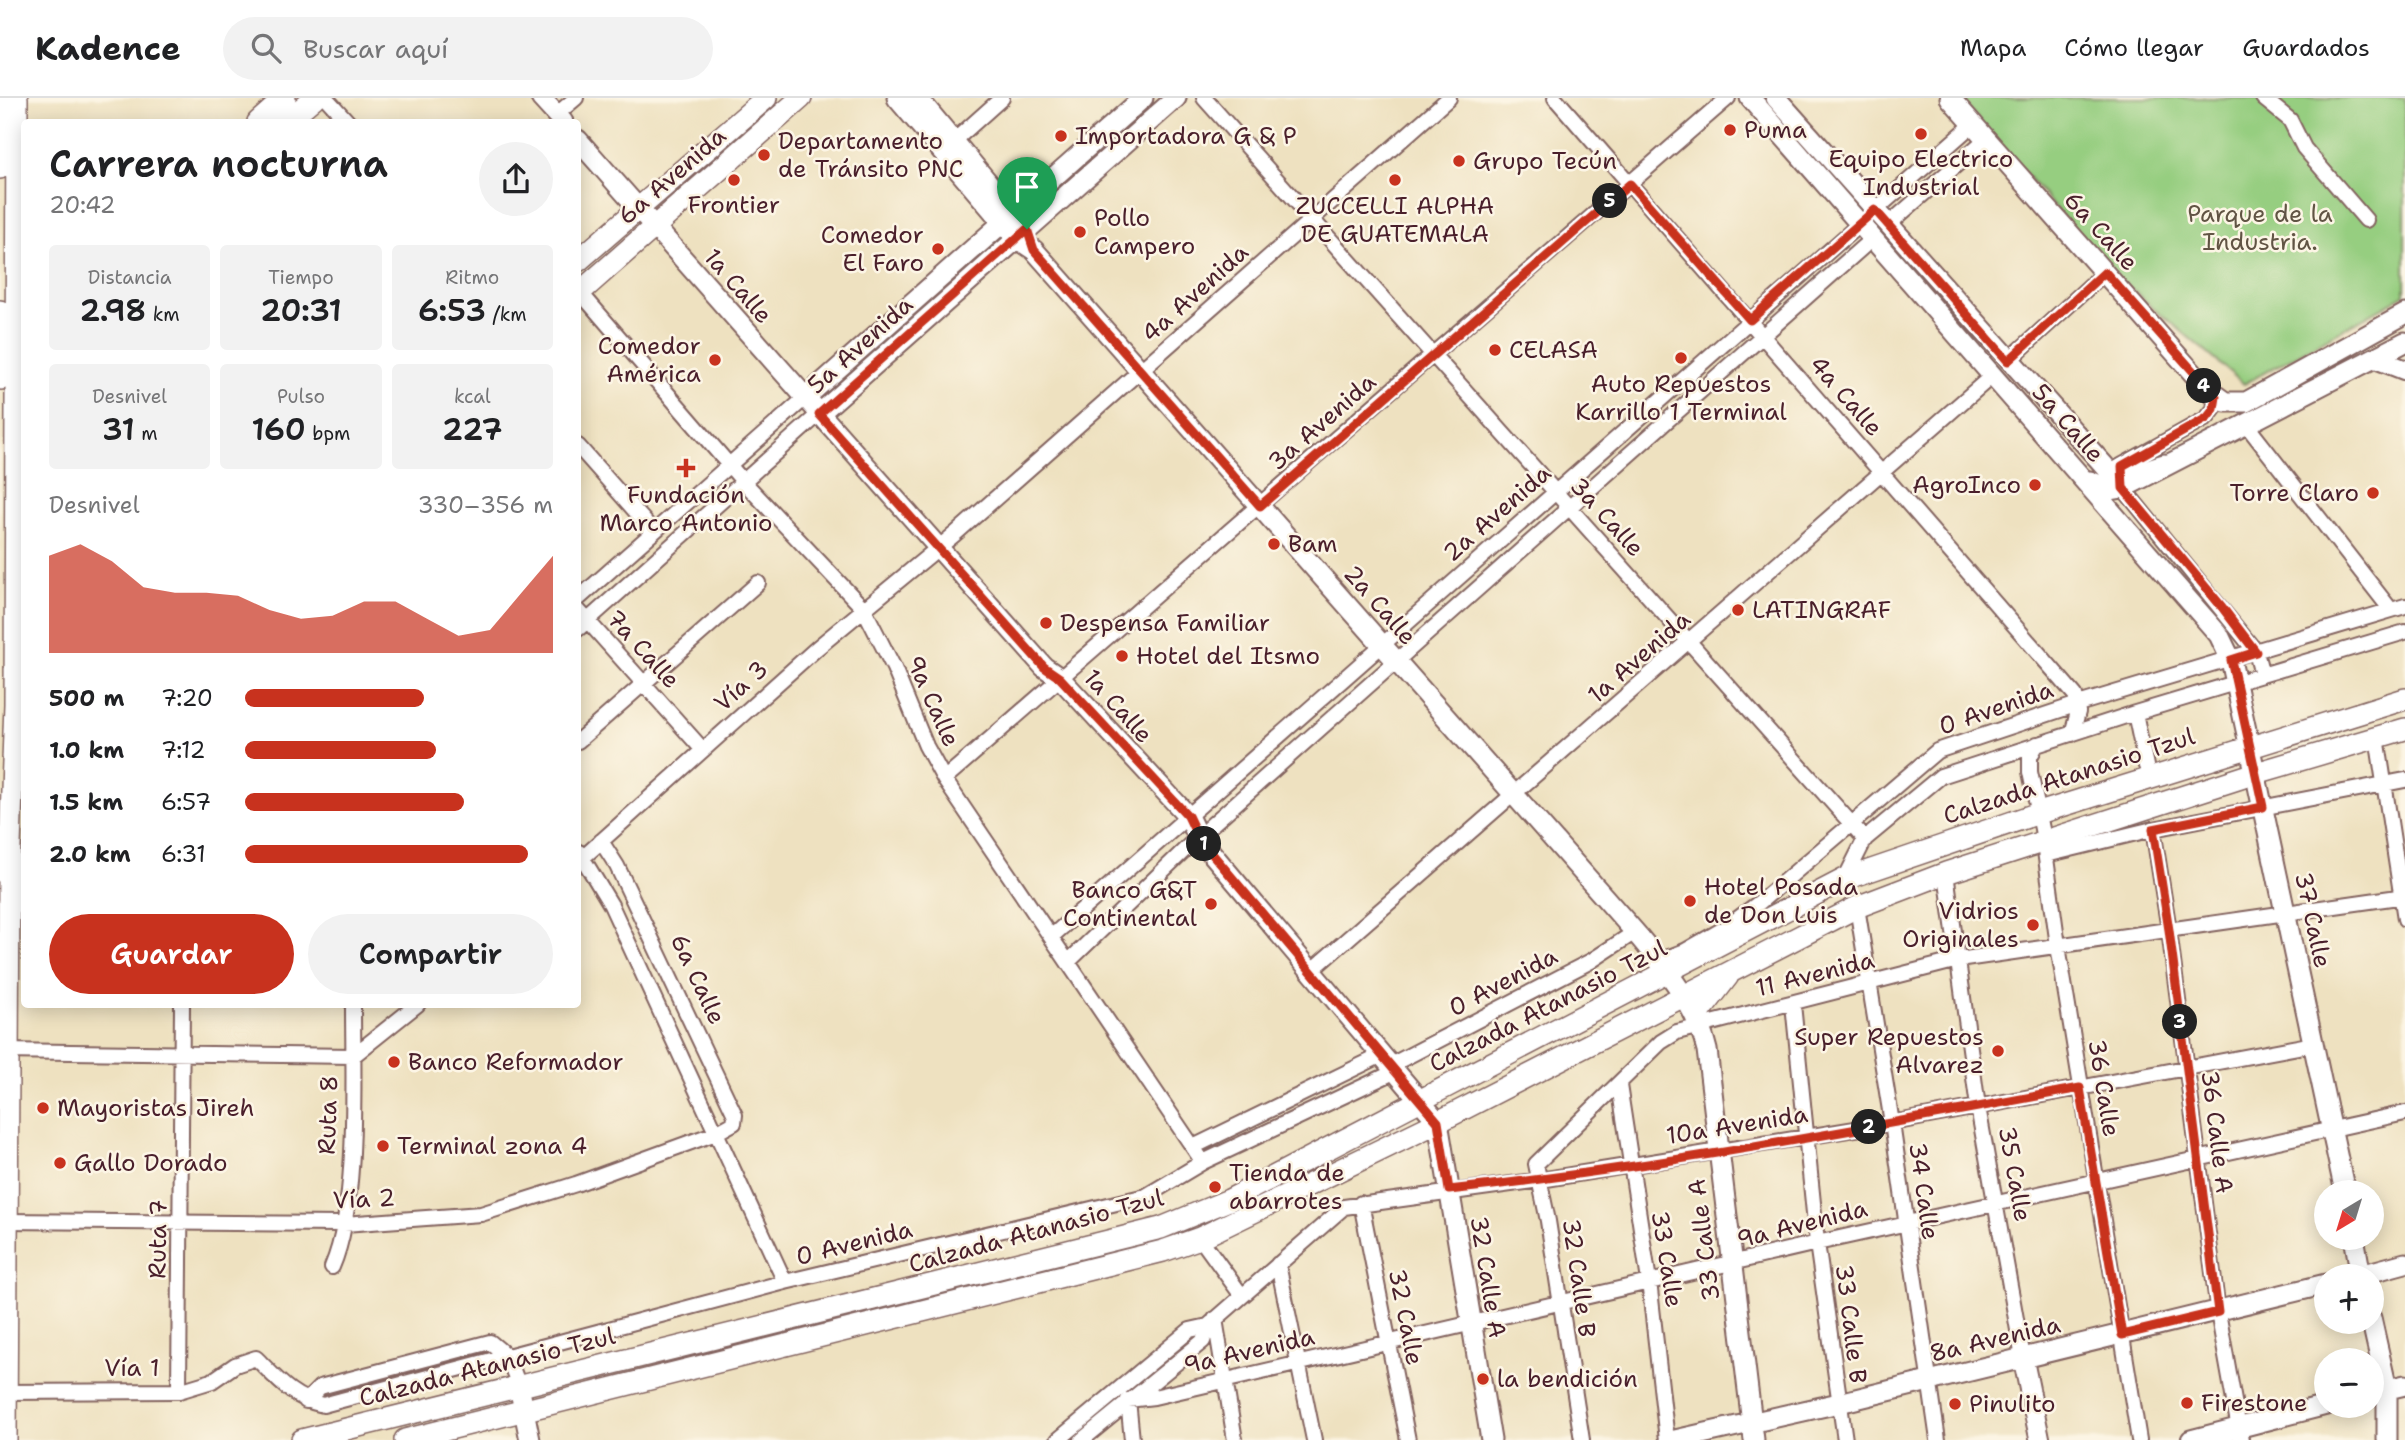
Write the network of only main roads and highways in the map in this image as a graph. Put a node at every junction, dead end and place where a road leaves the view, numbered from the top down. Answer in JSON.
{"nodes":[{"id":1,"x":1,"y":98,"type":"edge"},
{"id":2,"x":18,"y":98,"type":"edge"},
{"id":3,"x":285,"y":98,"type":"edge"},
{"id":4,"x":314,"y":98,"type":"edge"},
{"id":5,"x":766,"y":98,"type":"edge"},
{"id":6,"x":801,"y":98,"type":"edge"},
{"id":7,"x":261,"y":119,"type":"edge"},
{"id":8,"x":290,"y":119,"type":"edge"},
{"id":9,"x":0,"y":168,"type":"edge"},
{"id":10,"x":20,"y":191,"type":"edge"},
{"id":11,"x":581,"y":258,"type":"edge"},
{"id":12,"x":581,"y":291,"type":"edge"},
{"id":13,"x":0,"y":312,"type":"edge"},
{"id":14,"x":9,"y":368,"type":"edge"},
{"id":15,"x":20,"y":540,"type":"edge"},
{"id":16,"x":2405,"y":699,"type":"edge"},
{"id":17,"x":13,"y":704,"type":"edge"},
{"id":18,"x":2405,"y":729,"type":"edge"},
{"id":19,"x":13,"y":753,"type":"edge"},
{"id":20,"x":12,"y":783,"type":"edge"},
{"id":21,"x":11,"y":875,"type":"edge"},
{"id":22,"x":1734,"y":968,"type":"junction"},
{"id":23,"x":1699,"y":1021,"type":"road end"},
{"id":24,"x":5,"y":1051,"type":"edge"},
{"id":25,"x":4,"y":1221,"type":"edge"},
{"id":26,"x":3,"y":1392,"type":"edge"},
{"id":27,"x":6,"y":1440,"type":"edge"},
{"id":28,"x":302,"y":1440,"type":"edge"},
{"id":29,"x":405,"y":1440,"type":"edge"}],
"edges":[{"from":1,"to":9,"type":"main road"},
{"from":2,"to":10,"type":"main road"},
{"from":3,"to":7,"type":"main road"},
{"from":4,"to":8,"type":"main road"},
{"from":5,"to":11,"type":"main road","name":"6a Avenida"},
{"from":6,"to":12,"type":"main road","name":"6a Avenida"},
{"from":10,"to":14,"type":"main road"},
{"from":13,"to":14,"type":"main road"},
{"from":14,"to":15,"type":"main road"},
{"from":15,"to":17,"type":"main road"},
{"from":16,"to":28,"type":"main road","name":"Calzada Atanasio Tzul"},
{"from":17,"to":19,"type":"main road"},
{"from":18,"to":22,"type":"main road","name":"Calzada Atanasio Tzul"},
{"from":19,"to":20,"type":"main road"},
{"from":20,"to":21,"type":"main road"},
{"from":21,"to":24,"type":"main road"},
{"from":22,"to":23,"type":"main road"},
{"from":22,"to":29,"type":"main road","name":"Calzada Atanasio Tzul"},
{"from":24,"to":25,"type":"main road"},
{"from":25,"to":26,"type":"main road"},
{"from":26,"to":27,"type":"main road"}]}
